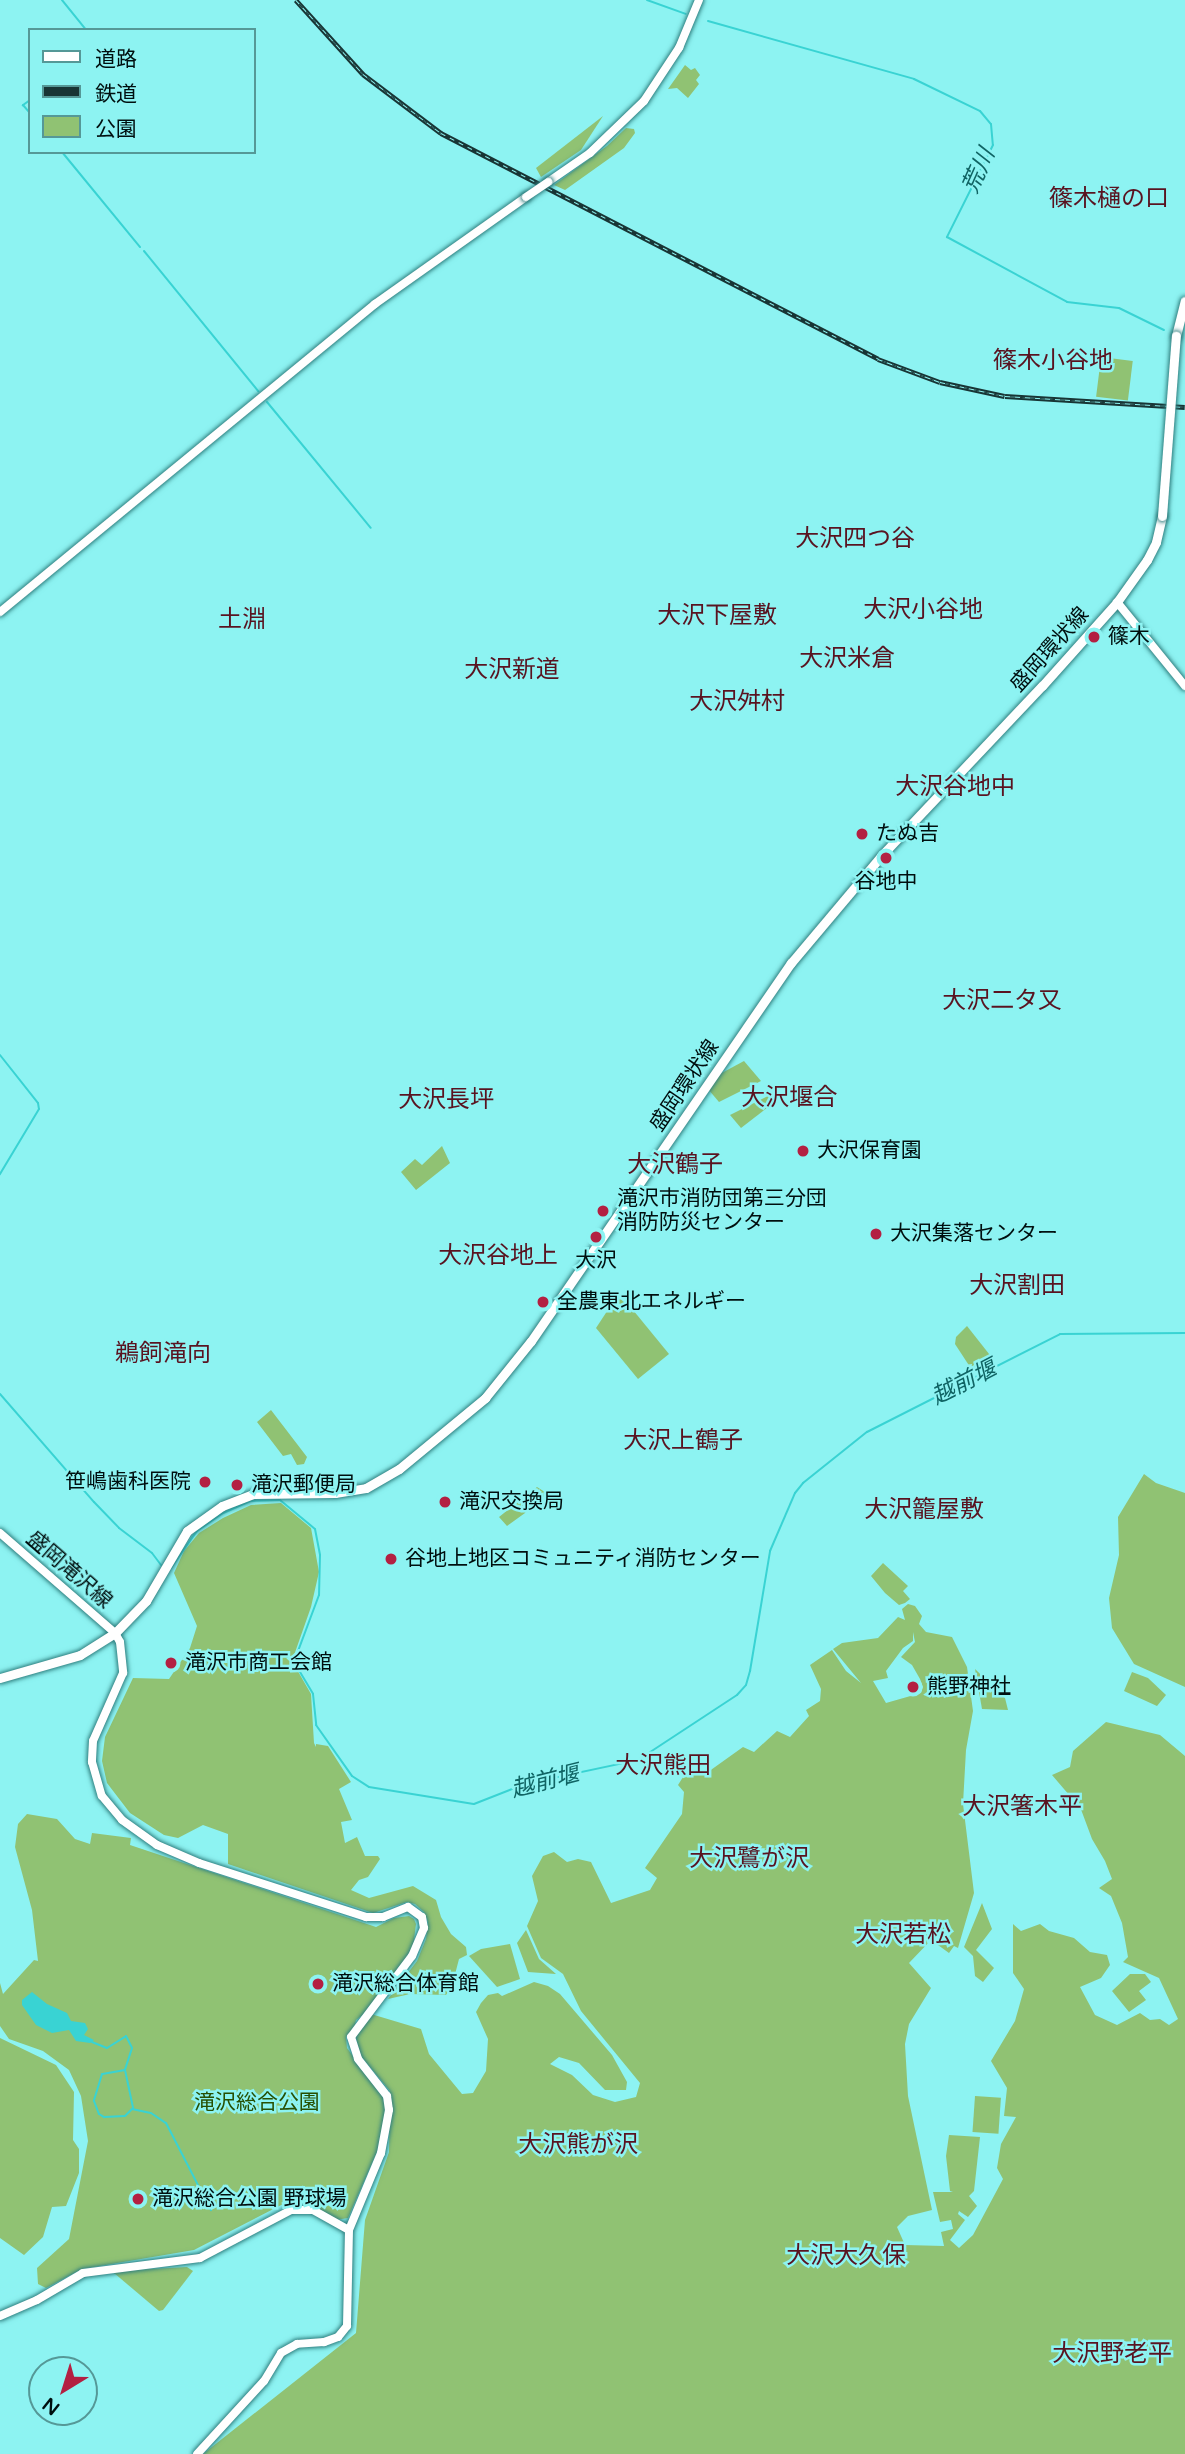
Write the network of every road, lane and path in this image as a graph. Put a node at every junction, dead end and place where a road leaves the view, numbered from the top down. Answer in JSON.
{"nodes":[{"id":1,"x":699,"y":0,"type":"edge"},
{"id":2,"x":1185,"y":301,"type":"edge"},
{"id":3,"x":1117,"y":602,"type":"junction"},
{"id":4,"x":0,"y":612,"type":"edge"},
{"id":5,"x":1185,"y":686,"type":"edge"},
{"id":6,"x":0,"y":1533,"type":"edge"},
{"id":7,"x":114,"y":1633,"type":"junction"},
{"id":8,"x":0,"y":1678,"type":"edge"},
{"id":9,"x":349,"y":2230,"type":"junction"},
{"id":10,"x":0,"y":2316,"type":"edge"},
{"id":11,"x":197,"y":2454,"type":"edge"}],
"edges":[{"from":1,"to":4,"type":"street","bridge":true},
{"from":2,"to":3,"type":"main road","name":"盛岡環状線","bridge":true},
{"from":3,"to":5,"type":"street"},
{"from":3,"to":7,"type":"main road","name":"盛岡環状線"},
{"from":6,"to":7,"type":"street","name":"盛岡滝沢線"},
{"from":7,"to":8,"type":"main road","name":"盛岡環状線"},
{"from":7,"to":9,"type":"street"},
{"from":9,"to":10,"type":"street"},
{"from":9,"to":11,"type":"street"}]}
